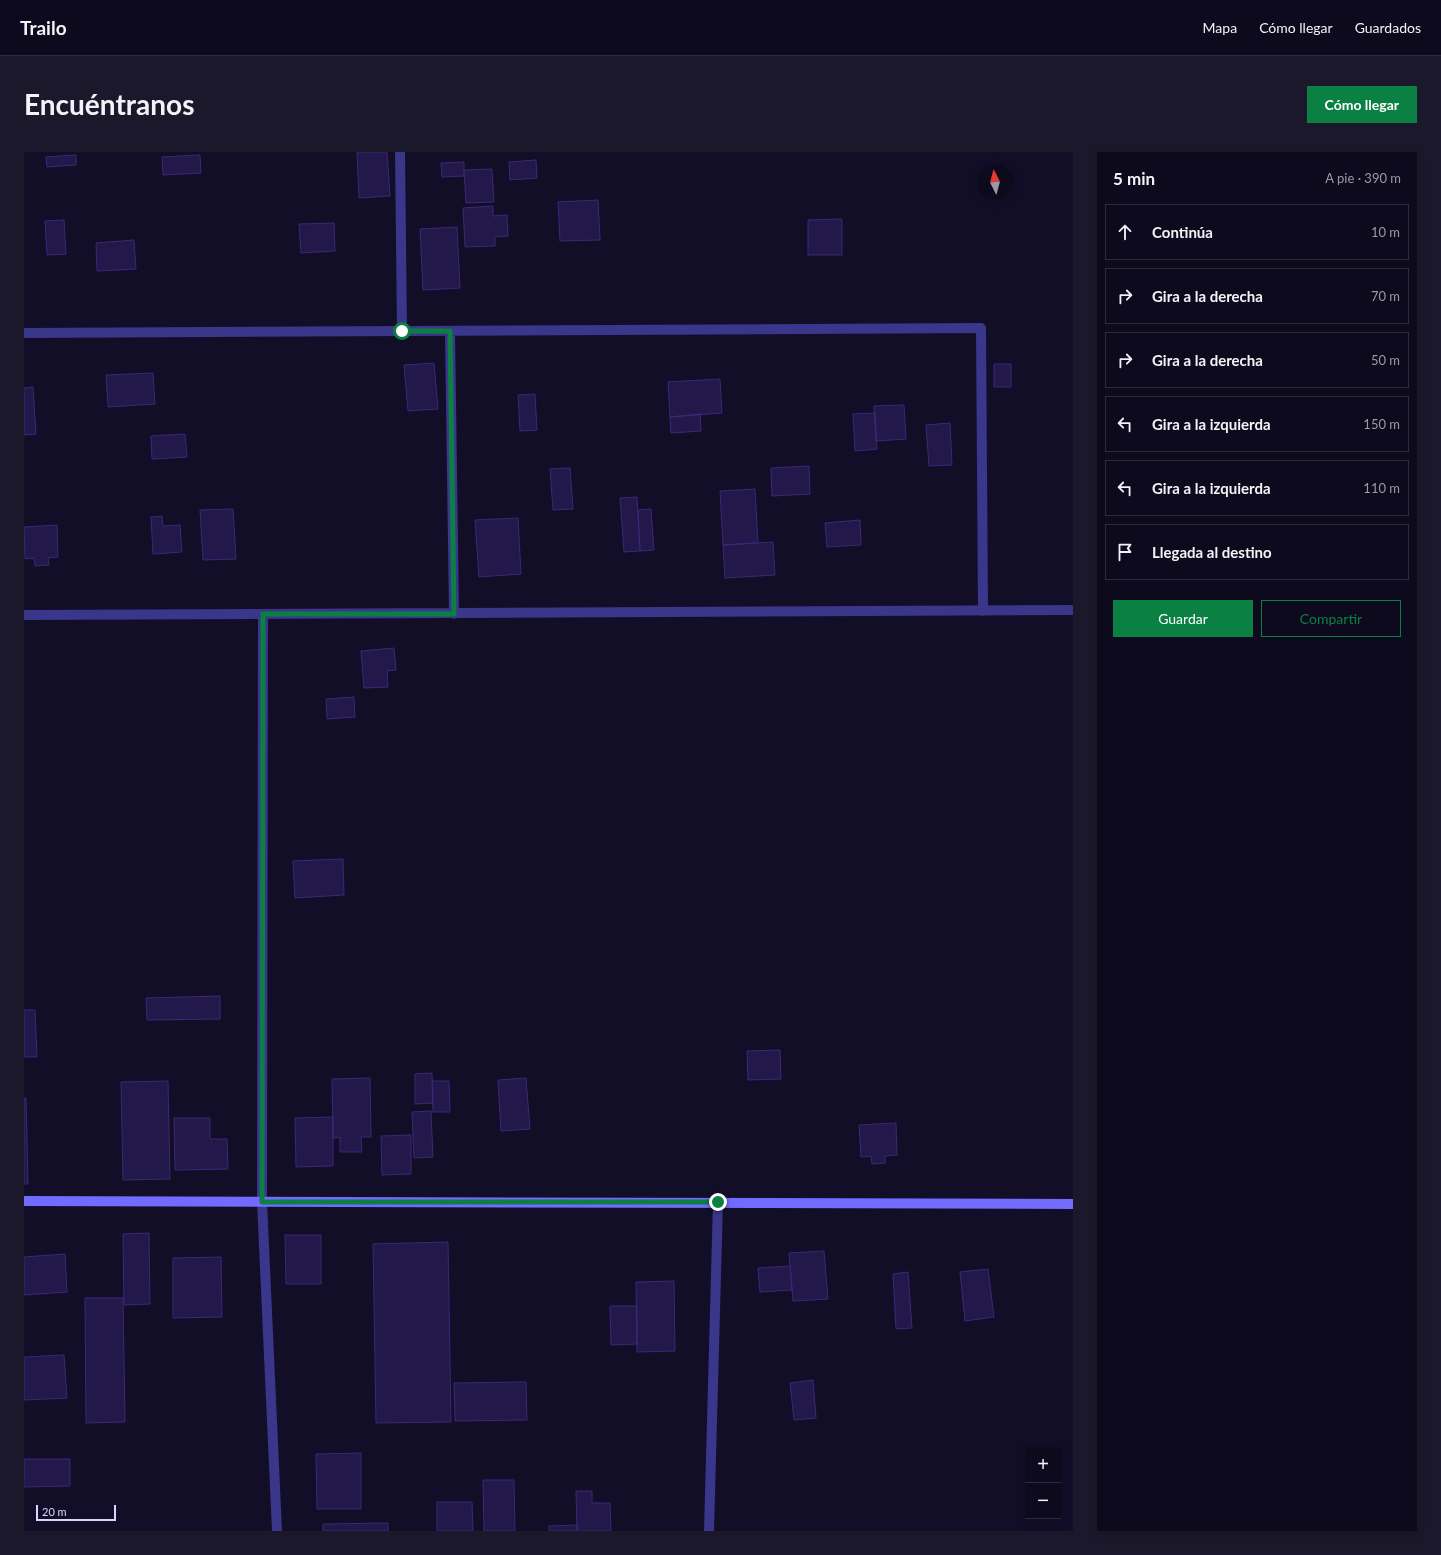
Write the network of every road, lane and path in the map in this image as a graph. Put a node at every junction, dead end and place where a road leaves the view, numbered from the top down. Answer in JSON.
{"nodes":[{"id":1,"x":400,"y":152,"type":"edge"},
{"id":2,"x":402,"y":331,"type":"junction"},
{"id":3,"x":450,"y":331,"type":"junction"},
{"id":4,"x":24,"y":333,"type":"edge"},
{"id":5,"x":1073,"y":610,"type":"edge"},
{"id":6,"x":983,"y":611,"type":"junction"},
{"id":7,"x":263,"y":614,"type":"junction"},
{"id":8,"x":454,"y":614,"type":"junction"},
{"id":9,"x":24,"y":615,"type":"edge"},
{"id":10,"x":24,"y":1201,"type":"edge"},
{"id":11,"x":262,"y":1202,"type":"junction"},
{"id":12,"x":718,"y":1202,"type":"junction"},
{"id":13,"x":1073,"y":1204,"type":"edge"},
{"id":14,"x":277,"y":1531,"type":"edge"},
{"id":15,"x":709,"y":1531,"type":"edge"}],
"edges":[{"from":1,"to":2,"type":"street"},
{"from":2,"to":3,"type":"street"},
{"from":2,"to":4,"type":"street"},
{"from":3,"to":6,"type":"street"},
{"from":3,"to":8,"type":"street"},
{"from":5,"to":6,"type":"street"},
{"from":6,"to":8,"type":"street"},
{"from":7,"to":8,"type":"street"},
{"from":7,"to":9,"type":"street"},
{"from":7,"to":11,"type":"street"},
{"from":10,"to":11,"type":"street"},
{"from":11,"to":12,"type":"street"},
{"from":11,"to":14,"type":"street"},
{"from":12,"to":13,"type":"street"},
{"from":12,"to":15,"type":"street"}]}
